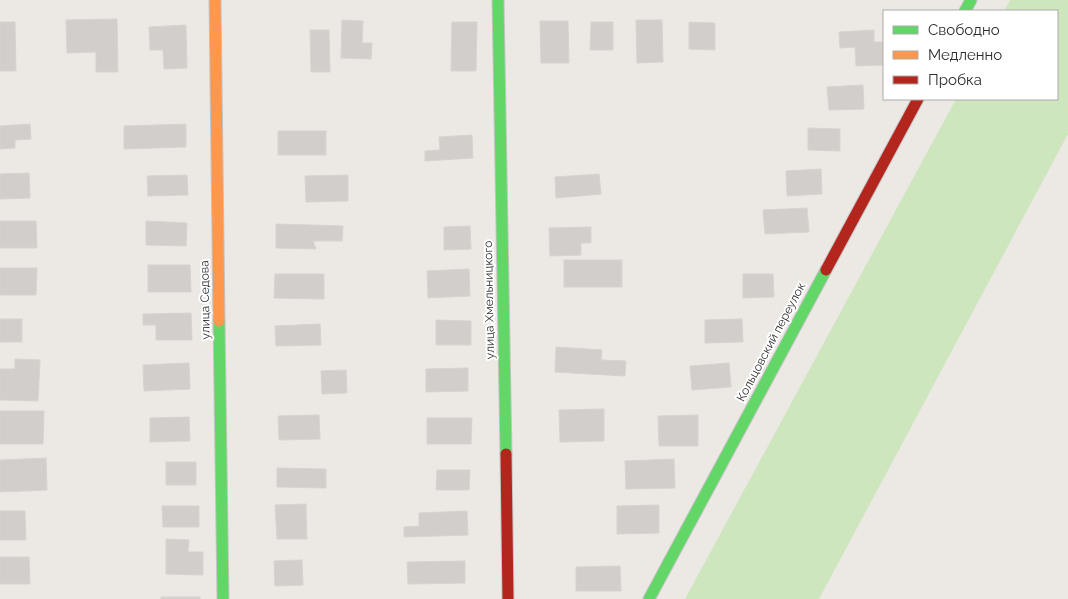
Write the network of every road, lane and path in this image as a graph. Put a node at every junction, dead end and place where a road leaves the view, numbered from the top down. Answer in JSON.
{"nodes":[{"id":1,"x":215,"y":0,"type":"edge"},
{"id":2,"x":498,"y":0,"type":"edge"},
{"id":3,"x":917,"y":100,"type":"edge"},
{"id":4,"x":223,"y":599,"type":"edge"},
{"id":5,"x":508,"y":599,"type":"edge"},
{"id":6,"x":648,"y":599,"type":"edge"}],
"edges":[{"from":1,"to":4,"type":"street","name":"улица Седова"},
{"from":2,"to":5,"type":"street","name":"улица Хмельницкого"},
{"from":3,"to":6,"type":"street","name":"Кольцовский переулок"}]}
